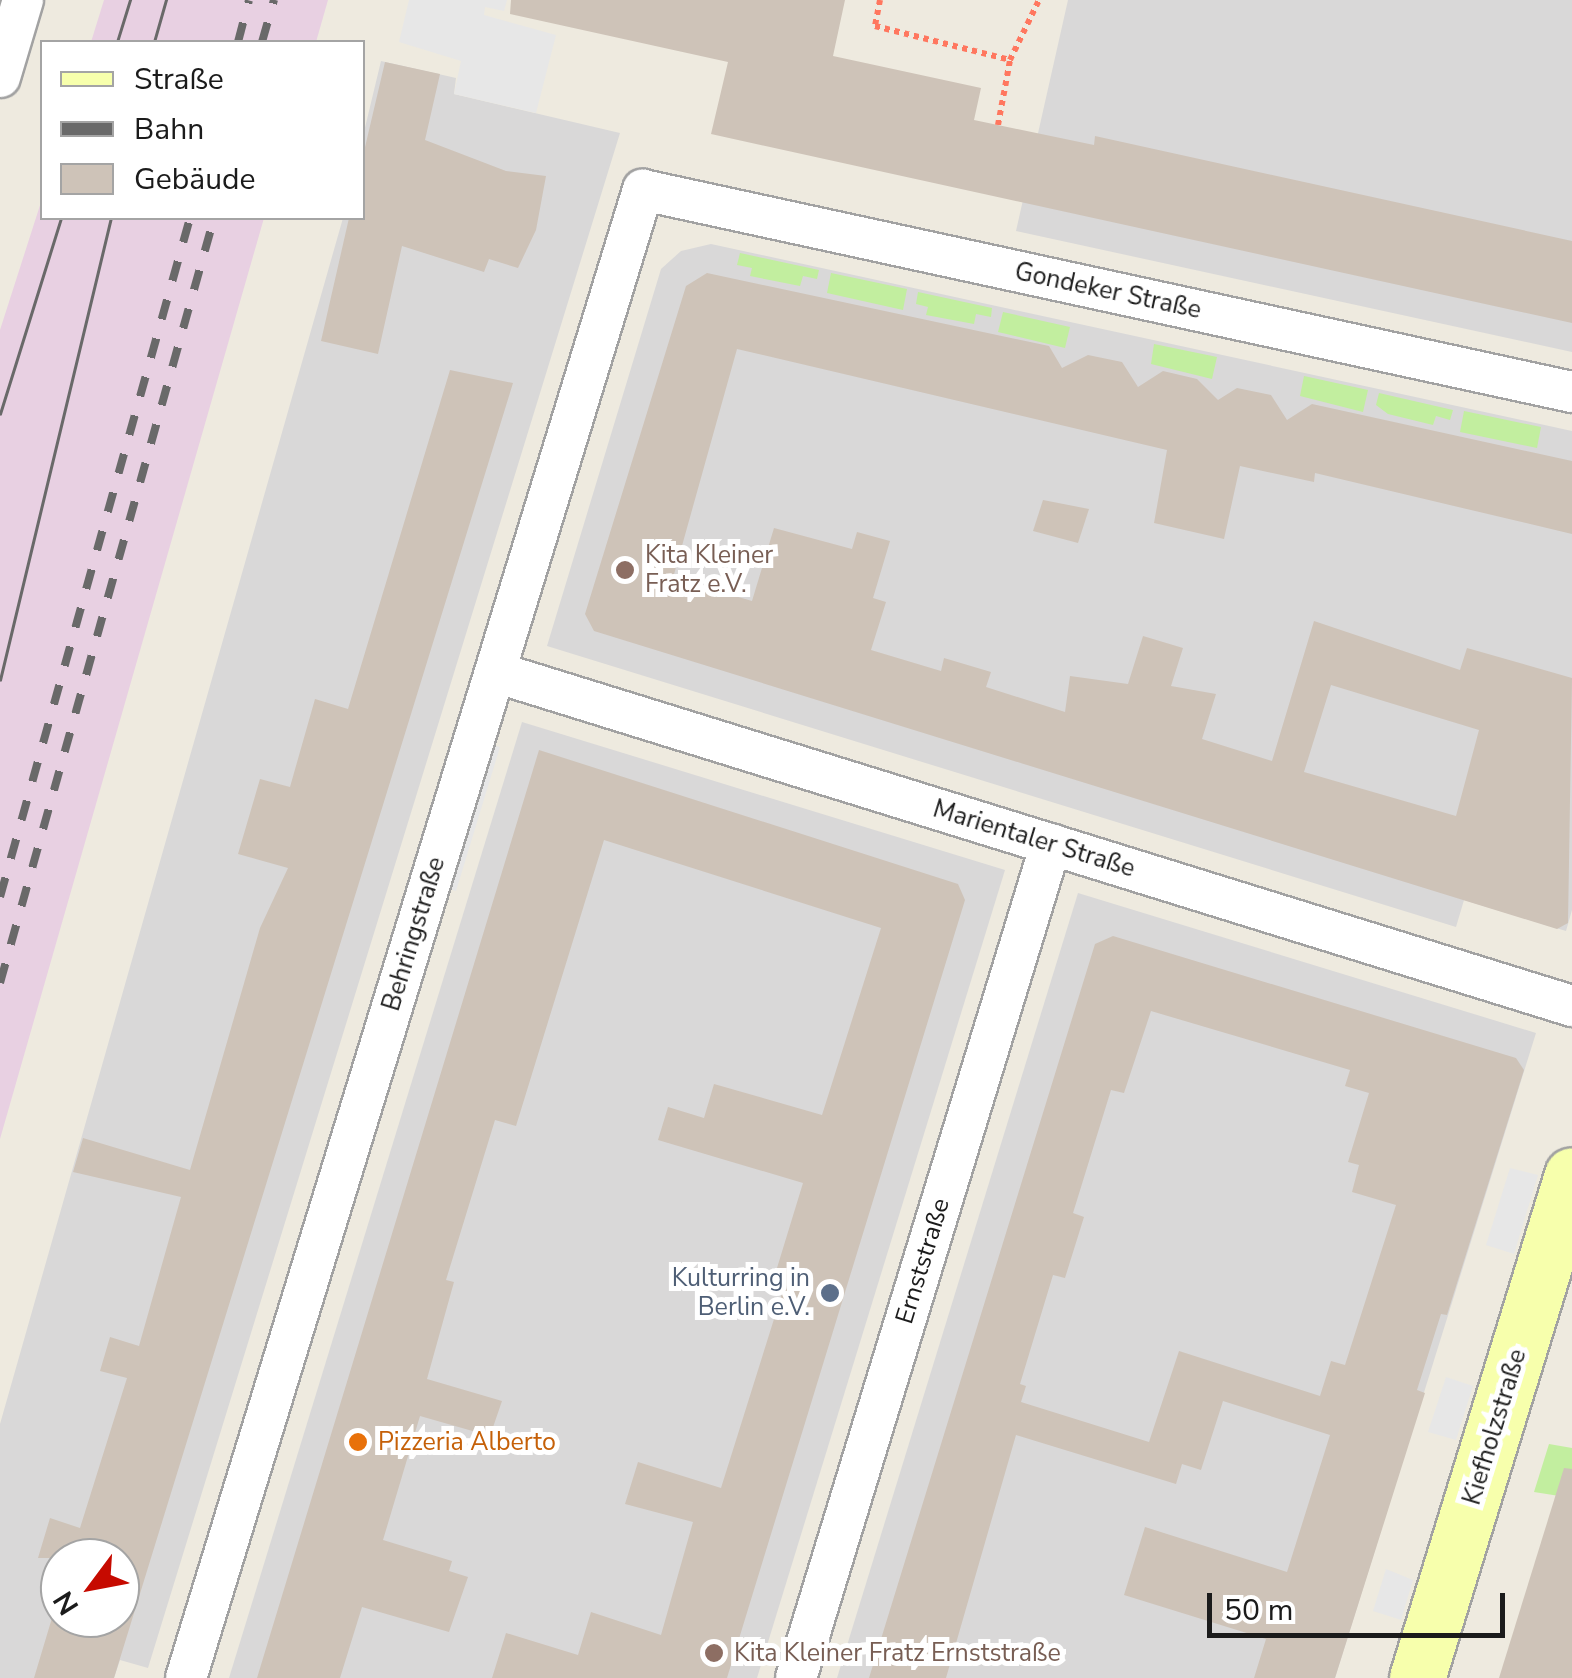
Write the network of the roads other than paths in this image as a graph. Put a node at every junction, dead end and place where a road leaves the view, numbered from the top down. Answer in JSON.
{"nodes":[{"id":1,"x":23,"y":0,"type":"edge"},
{"id":2,"x":0,"y":77,"type":"edge"},
{"id":3,"x":643,"y":190,"type":"joint"},
{"id":4,"x":1572,"y":392,"type":"edge"},
{"id":5,"x":495,"y":672,"type":"junction"},
{"id":6,"x":1051,"y":844,"type":"junction"},
{"id":7,"x":1572,"y":1006,"type":"edge"},
{"id":8,"x":1572,"y":1176,"type":"edge"},
{"id":9,"x":186,"y":1678,"type":"edge"},
{"id":10,"x":796,"y":1678,"type":"edge"},
{"id":11,"x":1417,"y":1678,"type":"edge"}],
"edges":[{"from":1,"to":2,"type":"street"},
{"from":3,"to":4,"type":"street","name":"Gondeker Straße"},
{"from":3,"to":5,"type":"street","name":"Behringstraße"},
{"from":5,"to":6,"type":"street","name":"Marientaler Straße"},
{"from":5,"to":9,"type":"street","name":"Behringstraße"},
{"from":6,"to":7,"type":"street","name":"Marientaler Straße"},
{"from":6,"to":10,"type":"street","name":"Ernststraße"},
{"from":8,"to":11,"type":"street","name":"Kiefholzstraße"}]}
